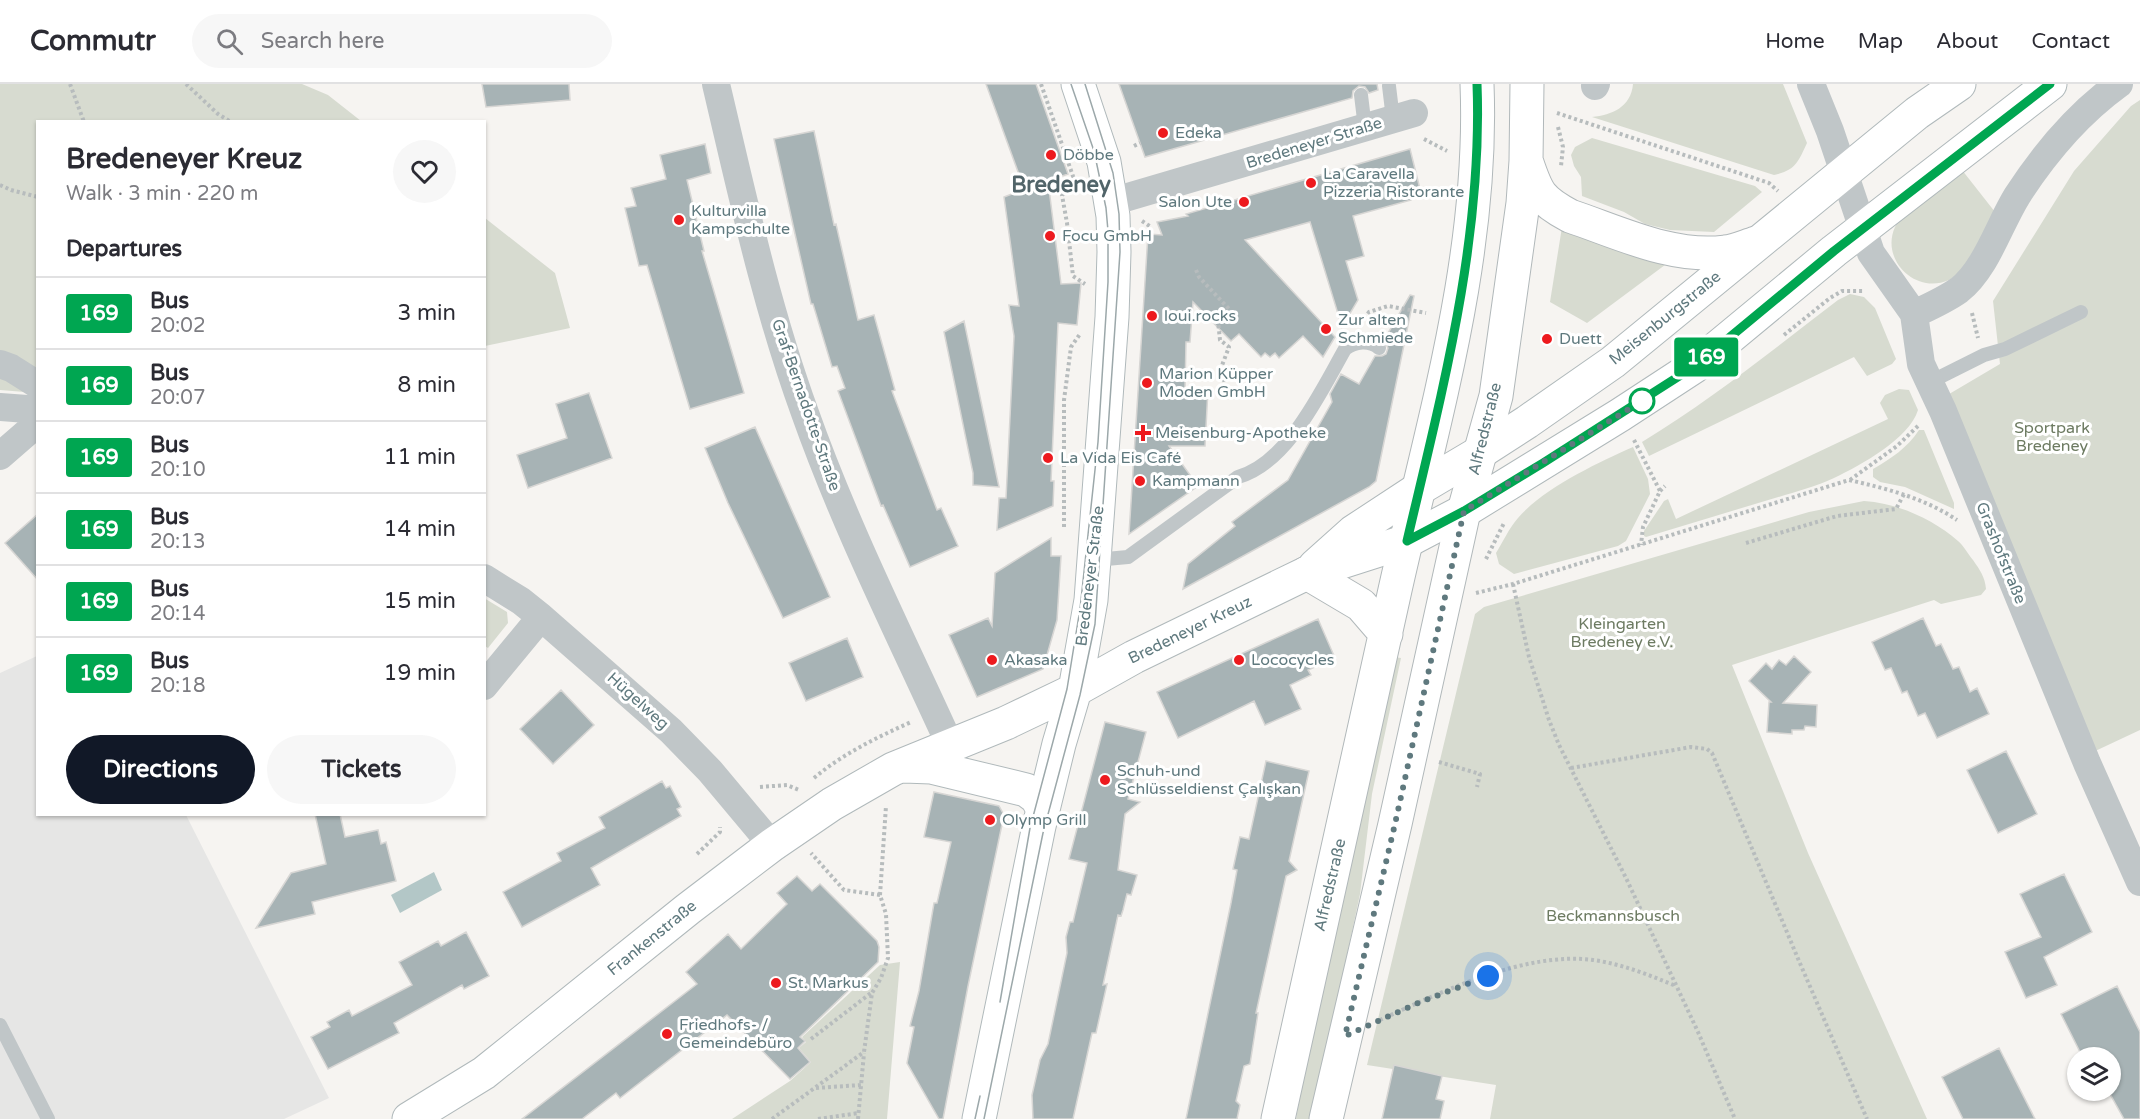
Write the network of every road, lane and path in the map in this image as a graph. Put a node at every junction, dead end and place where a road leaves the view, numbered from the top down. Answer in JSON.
{"nodes":[{"id":1,"x":70,"y":84,"type":"edge"},
{"id":2,"x":186,"y":84,"type":"edge"},
{"id":3,"x":716,"y":84,"type":"edge"},
{"id":4,"x":1041,"y":84,"type":"edge"},
{"id":5,"x":1078,"y":84,"type":"edge"},
{"id":6,"x":1477,"y":84,"type":"edge"},
{"id":7,"x":1527,"y":84,"type":"edge"},
{"id":8,"x":1811,"y":84,"type":"edge"},
{"id":9,"x":1959,"y":84,"type":"edge"},
{"id":10,"x":2050,"y":84,"type":"edge"},
{"id":11,"x":2119,"y":84,"type":"edge"},
{"id":12,"x":1389,"y":86,"type":"dead end"},
{"id":13,"x":1361,"y":95,"type":"dead end"},
{"id":14,"x":1554,"y":112,"type":"dead end"},
{"id":15,"x":1403,"y":116,"type":"joint"},
{"id":16,"x":83,"y":120,"type":"edge"},
{"id":17,"x":228,"y":120,"type":"edge"},
{"id":18,"x":1365,"y":128,"type":"junction"},
{"id":19,"x":1140,"y":143,"type":"dead end"},
{"id":20,"x":1134,"y":146,"type":"dead end"},
{"id":21,"x":1526,"y":161,"type":"junction"},
{"id":22,"x":1843,"y":174,"type":"junction"},
{"id":23,"x":0,"y":185,"type":"edge"},
{"id":24,"x":36,"y":196,"type":"edge"},
{"id":25,"x":1111,"y":202,"type":"junction"},
{"id":26,"x":1800,"y":209,"type":"junction"},
{"id":27,"x":1862,"y":230,"type":"junction"},
{"id":28,"x":1756,"y":243,"type":"junction"},
{"id":29,"x":1834,"y":251,"type":"junction"},
{"id":30,"x":1196,"y":270,"type":"dead end"},
{"id":31,"x":1087,"y":286,"type":"dead end"},
{"id":32,"x":1960,"y":289,"type":"junction"},
{"id":33,"x":1864,"y":291,"type":"junction"},
{"id":34,"x":1873,"y":298,"type":"dead end"},
{"id":35,"x":2081,"y":312,"type":"dead end"},
{"id":36,"x":1914,"y":314,"type":"junction"},
{"id":37,"x":1456,"y":319,"type":"junction"},
{"id":38,"x":1083,"y":330,"type":"dead end"},
{"id":39,"x":1775,"y":342,"type":"dead end"},
{"id":40,"x":1355,"y":344,"type":"junction"},
{"id":41,"x":1380,"y":348,"type":"dead end"},
{"id":42,"x":1984,"y":355,"type":"junction"},
{"id":43,"x":0,"y":364,"type":"edge"},
{"id":44,"x":1930,"y":382,"type":"junction"},
{"id":45,"x":36,"y":384,"type":"edge"},
{"id":46,"x":1227,"y":392,"type":"dead end"},
{"id":47,"x":0,"y":407,"type":"edge"},
{"id":48,"x":36,"y":408,"type":"edge"},
{"id":49,"x":1943,"y":411,"type":"junction"},
{"id":50,"x":36,"y":425,"type":"edge"},
{"id":51,"x":1643,"y":433,"type":"dead end"},
{"id":52,"x":1634,"y":439,"type":"junction"},
{"id":53,"x":1624,"y":444,"type":"dead end"},
{"id":54,"x":1479,"y":453,"type":"junction"},
{"id":55,"x":0,"y":456,"type":"edge"},
{"id":56,"x":1849,"y":480,"type":"junction"},
{"id":57,"x":1665,"y":486,"type":"dead end"},
{"id":58,"x":1419,"y":488,"type":"junction"},
{"id":59,"x":1660,"y":491,"type":"junction"},
{"id":60,"x":1904,"y":494,"type":"junction"},
{"id":61,"x":1464,"y":511,"type":"junction"},
{"id":62,"x":1990,"y":527,"type":"junction"},
{"id":63,"x":1065,"y":533,"type":"dead end"},
{"id":64,"x":1407,"y":541,"type":"junction"},
{"id":65,"x":1746,"y":543,"type":"dead end"},
{"id":66,"x":1641,"y":545,"type":"junction"},
{"id":67,"x":1095,"y":560,"type":"junction"},
{"id":68,"x":1307,"y":573,"type":"junction"},
{"id":69,"x":486,"y":579,"type":"edge"},
{"id":70,"x":1513,"y":584,"type":"junction"},
{"id":71,"x":1476,"y":594,"type":"dead end"},
{"id":72,"x":541,"y":617,"type":"junction"},
{"id":73,"x":1386,"y":634,"type":"junction"},
{"id":74,"x":486,"y":684,"type":"edge"},
{"id":75,"x":1075,"y":690,"type":"junction"},
{"id":76,"x":950,"y":745,"type":"junction"},
{"id":77,"x":1439,"y":762,"type":"dead end"},
{"id":78,"x":902,"y":766,"type":"junction"},
{"id":79,"x":1571,"y":768,"type":"junction"},
{"id":80,"x":1477,"y":787,"type":"dead end"},
{"id":81,"x":887,"y":796,"type":"dead end"},
{"id":82,"x":1043,"y":810,"type":"junction"},
{"id":83,"x":720,"y":823,"type":"dead end"},
{"id":84,"x":772,"y":845,"type":"junction"},
{"id":85,"x":806,"y":846,"type":"dead end"},
{"id":86,"x":697,"y":854,"type":"dead end"},
{"id":87,"x":2140,"y":882,"type":"edge"},
{"id":88,"x":880,"y":895,"type":"junction"},
{"id":89,"x":1676,"y":986,"type":"junction"},
{"id":90,"x":872,"y":993,"type":"junction"},
{"id":91,"x":0,"y":1025,"type":"edge"},
{"id":92,"x":1345,"y":1036,"type":"junction"},
{"id":93,"x":811,"y":1039,"type":"dead end"},
{"id":94,"x":864,"y":1052,"type":"junction"},
{"id":95,"x":861,"y":1086,"type":"junction"},
{"id":96,"x":815,"y":1088,"type":"junction"},
{"id":97,"x":859,"y":1113,"type":"junction"},
{"id":98,"x":48,"y":1119,"type":"edge"},
{"id":99,"x":408,"y":1119,"type":"edge"},
{"id":100,"x":772,"y":1119,"type":"edge"},
{"id":101,"x":818,"y":1119,"type":"edge"},
{"id":102,"x":858,"y":1119,"type":"edge"},
{"id":103,"x":979,"y":1119,"type":"edge"},
{"id":104,"x":1278,"y":1119,"type":"edge"},
{"id":105,"x":1326,"y":1119,"type":"edge"},
{"id":106,"x":1735,"y":1119,"type":"edge"},
{"id":107,"x":1868,"y":1119,"type":"edge"}],
"edges":[{"from":1,"to":16,"type":"path"},
{"from":2,"to":17,"type":"path"},
{"from":3,"to":76,"type":"street","name":"Graf-Bernadotte-Straße"},
{"from":4,"to":31,"type":"path"},
{"from":5,"to":25,"type":"main road","name":"Bredeneyer Straße"},
{"from":6,"to":37,"type":"main road","name":"Alfredstraße"},
{"from":7,"to":21,"type":"main road","name":"Alfredstraße"},
{"from":8,"to":22,"type":"street"},
{"from":9,"to":22,"type":"main road","name":"Meisenburgstraße"},
{"from":10,"to":27,"type":"main road"},
{"from":11,"to":32,"type":"street"},
{"from":12,"to":15,"type":"lane"},
{"from":13,"to":18,"type":"lane"},
{"from":14,"to":26,"type":"path"},
{"from":15,"to":18,"type":"street","name":"Bredeneyer Straße"},
{"from":18,"to":25,"type":"street","name":"Bredeneyer Straße"},
{"from":19,"to":20,"type":"path"},
{"from":21,"to":28,"type":"main road"},
{"from":21,"to":54,"type":"main road","name":"Alfredstraße"},
{"from":22,"to":26,"type":"main road","name":"Meisenburgstraße"},
{"from":22,"to":27,"type":"street"},
{"from":23,"to":24,"type":"path"},
{"from":25,"to":67,"type":"main road","name":"Bredeneyer Straße"},
{"from":26,"to":28,"type":"main road","name":"Meisenburgstraße"},
{"from":27,"to":29,"type":"main road"},
{"from":27,"to":36,"type":"street","name":"Grashofstraße"},
{"from":28,"to":54,"type":"main road","name":"Meisenburgstraße"},
{"from":29,"to":33,"type":"path"},
{"from":29,"to":61,"type":"main road"},
{"from":30,"to":46,"type":"path"},
{"from":32,"to":36,"type":"street"},
{"from":32,"to":42,"type":"path"},
{"from":33,"to":34,"type":"path"},
{"from":33,"to":39,"type":"path"},
{"from":35,"to":42,"type":"lane"},
{"from":36,"to":44,"type":"street","name":"Grashofstraße"},
{"from":37,"to":40,"type":"path"},
{"from":37,"to":58,"type":"main road","name":"Alfredstraße"},
{"from":38,"to":63,"type":"path"},
{"from":40,"to":41,"type":"lane"},
{"from":40,"to":67,"type":"lane"},
{"from":42,"to":44,"type":"lane"},
{"from":43,"to":45,"type":"street"},
{"from":44,"to":49,"type":"street","name":"Grashofstraße"},
{"from":47,"to":48,"type":"street"},
{"from":49,"to":56,"type":"path"},
{"from":49,"to":62,"type":"street","name":"Grashofstraße"},
{"from":50,"to":55,"type":"street"},
{"from":51,"to":52,"type":"path"},
{"from":52,"to":53,"type":"path"},
{"from":52,"to":59,"type":"path"},
{"from":54,"to":58,"type":"main road","name":"Bredeneyer Kreuz"},
{"from":54,"to":61,"type":"main road","name":"Alfredstraße"},
{"from":56,"to":60,"type":"path"},
{"from":56,"to":66,"type":"path"},
{"from":57,"to":59,"type":"path"},
{"from":58,"to":64,"type":"main road","name":"Alfredstraße"},
{"from":58,"to":68,"type":"main road","name":"Bredeneyer Kreuz"},
{"from":59,"to":66,"type":"path"},
{"from":60,"to":62,"type":"path"},
{"from":60,"to":65,"type":"path"},
{"from":61,"to":64,"type":"main road","name":"Bredeneyer Kreuz"},
{"from":61,"to":92,"type":"main road","name":"Alfredstraße"},
{"from":62,"to":87,"type":"street","name":"Grashofstraße"},
{"from":64,"to":68,"type":"main road","name":"Bredeneyer Kreuz"},
{"from":64,"to":73,"type":"main road","name":"Alfredstraße"},
{"from":66,"to":70,"type":"path"},
{"from":67,"to":75,"type":"main road","name":"Bredeneyer Straße"},
{"from":68,"to":73,"type":"main road"},
{"from":68,"to":75,"type":"main road","name":"Bredeneyer Kreuz"},
{"from":69,"to":72,"type":"street","name":"Hügelweg"},
{"from":70,"to":71,"type":"path"},
{"from":70,"to":79,"type":"path"},
{"from":72,"to":74,"type":"street"},
{"from":72,"to":84,"type":"street","name":"Hügelweg"},
{"from":73,"to":104,"type":"main road","name":"Alfredstraße"},
{"from":75,"to":76,"type":"main road","name":"Frankenstraße"},
{"from":75,"to":82,"type":"main road","name":"Bredeneyer Straße"},
{"from":76,"to":78,"type":"main road","name":"Frankenstraße"},
{"from":77,"to":80,"type":"path"},
{"from":78,"to":82,"type":"main road"},
{"from":78,"to":84,"type":"main road","name":"Frankenstraße"},
{"from":79,"to":89,"type":"path"},
{"from":79,"to":107,"type":"path"},
{"from":81,"to":88,"type":"path"},
{"from":82,"to":103,"type":"main road","name":"Bredeneyer Straße"},
{"from":83,"to":86,"type":"path"},
{"from":84,"to":99,"type":"main road","name":"Frankenstraße"},
{"from":85,"to":88,"type":"path"},
{"from":88,"to":90,"type":"path"},
{"from":89,"to":92,"type":"path"},
{"from":89,"to":106,"type":"path"},
{"from":90,"to":93,"type":"path"},
{"from":90,"to":94,"type":"path"},
{"from":91,"to":98,"type":"lane"},
{"from":92,"to":105,"type":"main road","name":"Alfredstraße"},
{"from":94,"to":95,"type":"path"},
{"from":94,"to":96,"type":"path"},
{"from":95,"to":96,"type":"path"},
{"from":95,"to":97,"type":"path"},
{"from":96,"to":100,"type":"path"},
{"from":97,"to":101,"type":"path"},
{"from":97,"to":102,"type":"path"}]}
